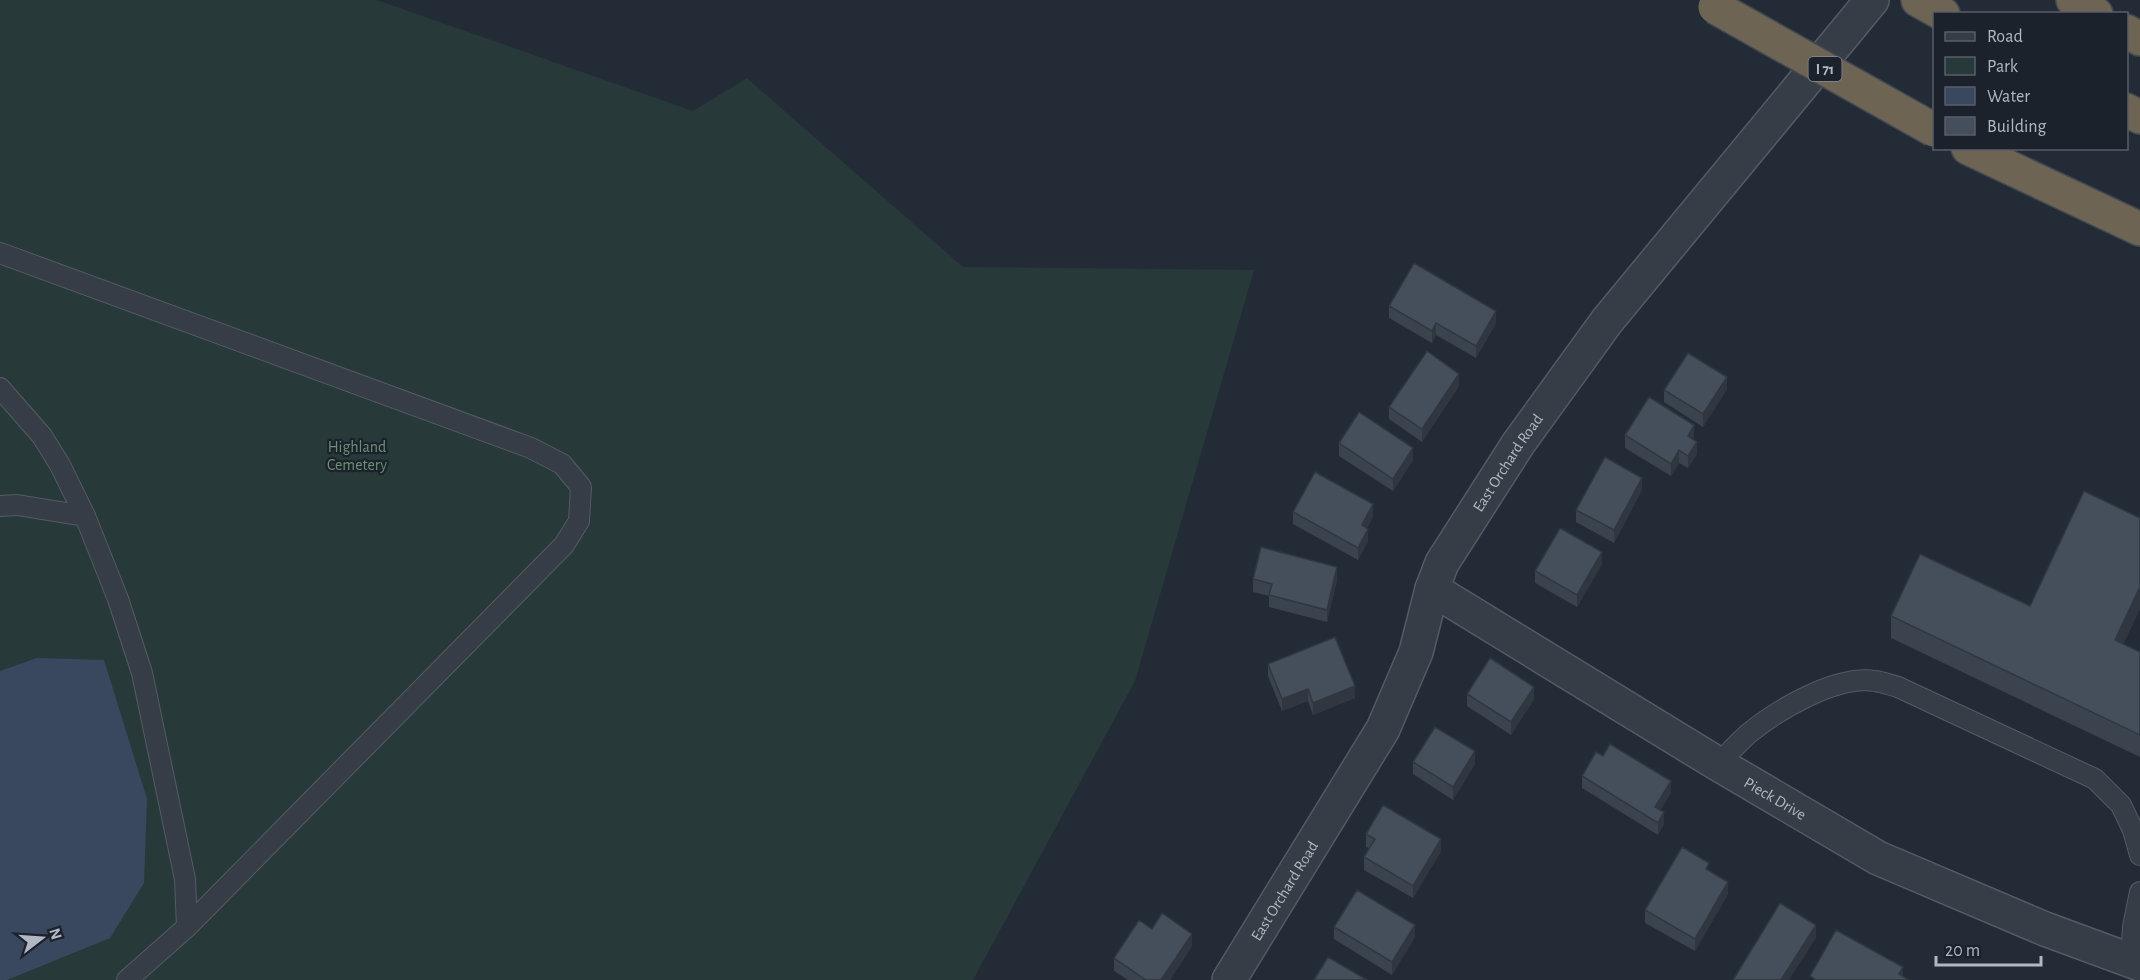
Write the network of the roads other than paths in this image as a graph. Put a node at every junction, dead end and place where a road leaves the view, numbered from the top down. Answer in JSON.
{"nodes":[{"id":1,"x":1872,"y":0,"type":"edge"},
{"id":2,"x":1918,"y":0,"type":"edge"},
{"id":3,"x":2073,"y":0,"type":"edge"},
{"id":4,"x":1709,"y":4,"type":"edge"},
{"id":5,"x":1939,"y":12,"type":"edge"},
{"id":6,"x":2093,"y":12,"type":"edge"},
{"id":7,"x":1933,"y":129,"type":"edge"},
{"id":8,"x":1975,"y":153,"type":"edge"},
{"id":9,"x":2140,"y":229,"type":"edge"},
{"id":10,"x":0,"y":253,"type":"edge"},
{"id":11,"x":0,"y":388,"type":"edge"},
{"id":12,"x":0,"y":506,"type":"edge"},
{"id":13,"x":85,"y":516,"type":"junction"},
{"id":14,"x":1432,"y":589,"type":"junction"},
{"id":15,"x":1718,"y":764,"type":"junction"},
{"id":16,"x":2140,"y":855,"type":"edge"},
{"id":17,"x":2140,"y":893,"type":"edge"},
{"id":18,"x":187,"y":927,"type":"junction"},
{"id":19,"x":2135,"y":962,"type":"edge"},
{"id":20,"x":127,"y":980,"type":"edge"},
{"id":21,"x":1229,"y":980,"type":"edge"}],
"edges":[{"from":1,"to":14,"type":"street","name":"East Orchard Road"},
{"from":2,"to":5,"type":"highway"},
{"from":3,"to":6,"type":"highway"},
{"from":4,"to":7,"type":"highway","number":"I 71","bridge":true},
{"from":8,"to":9,"type":"highway"},
{"from":10,"to":18,"type":"lane"},
{"from":11,"to":13,"type":"lane"},
{"from":12,"to":13,"type":"lane"},
{"from":13,"to":18,"type":"lane"},
{"from":14,"to":15,"type":"street","name":"Pieck Drive"},
{"from":14,"to":21,"type":"street","name":"East Orchard Road"},
{"from":15,"to":16,"type":"lane"},
{"from":15,"to":19,"type":"street","name":"Pieck Drive"},
{"from":17,"to":19,"type":"lane"},
{"from":18,"to":20,"type":"lane"}]}
